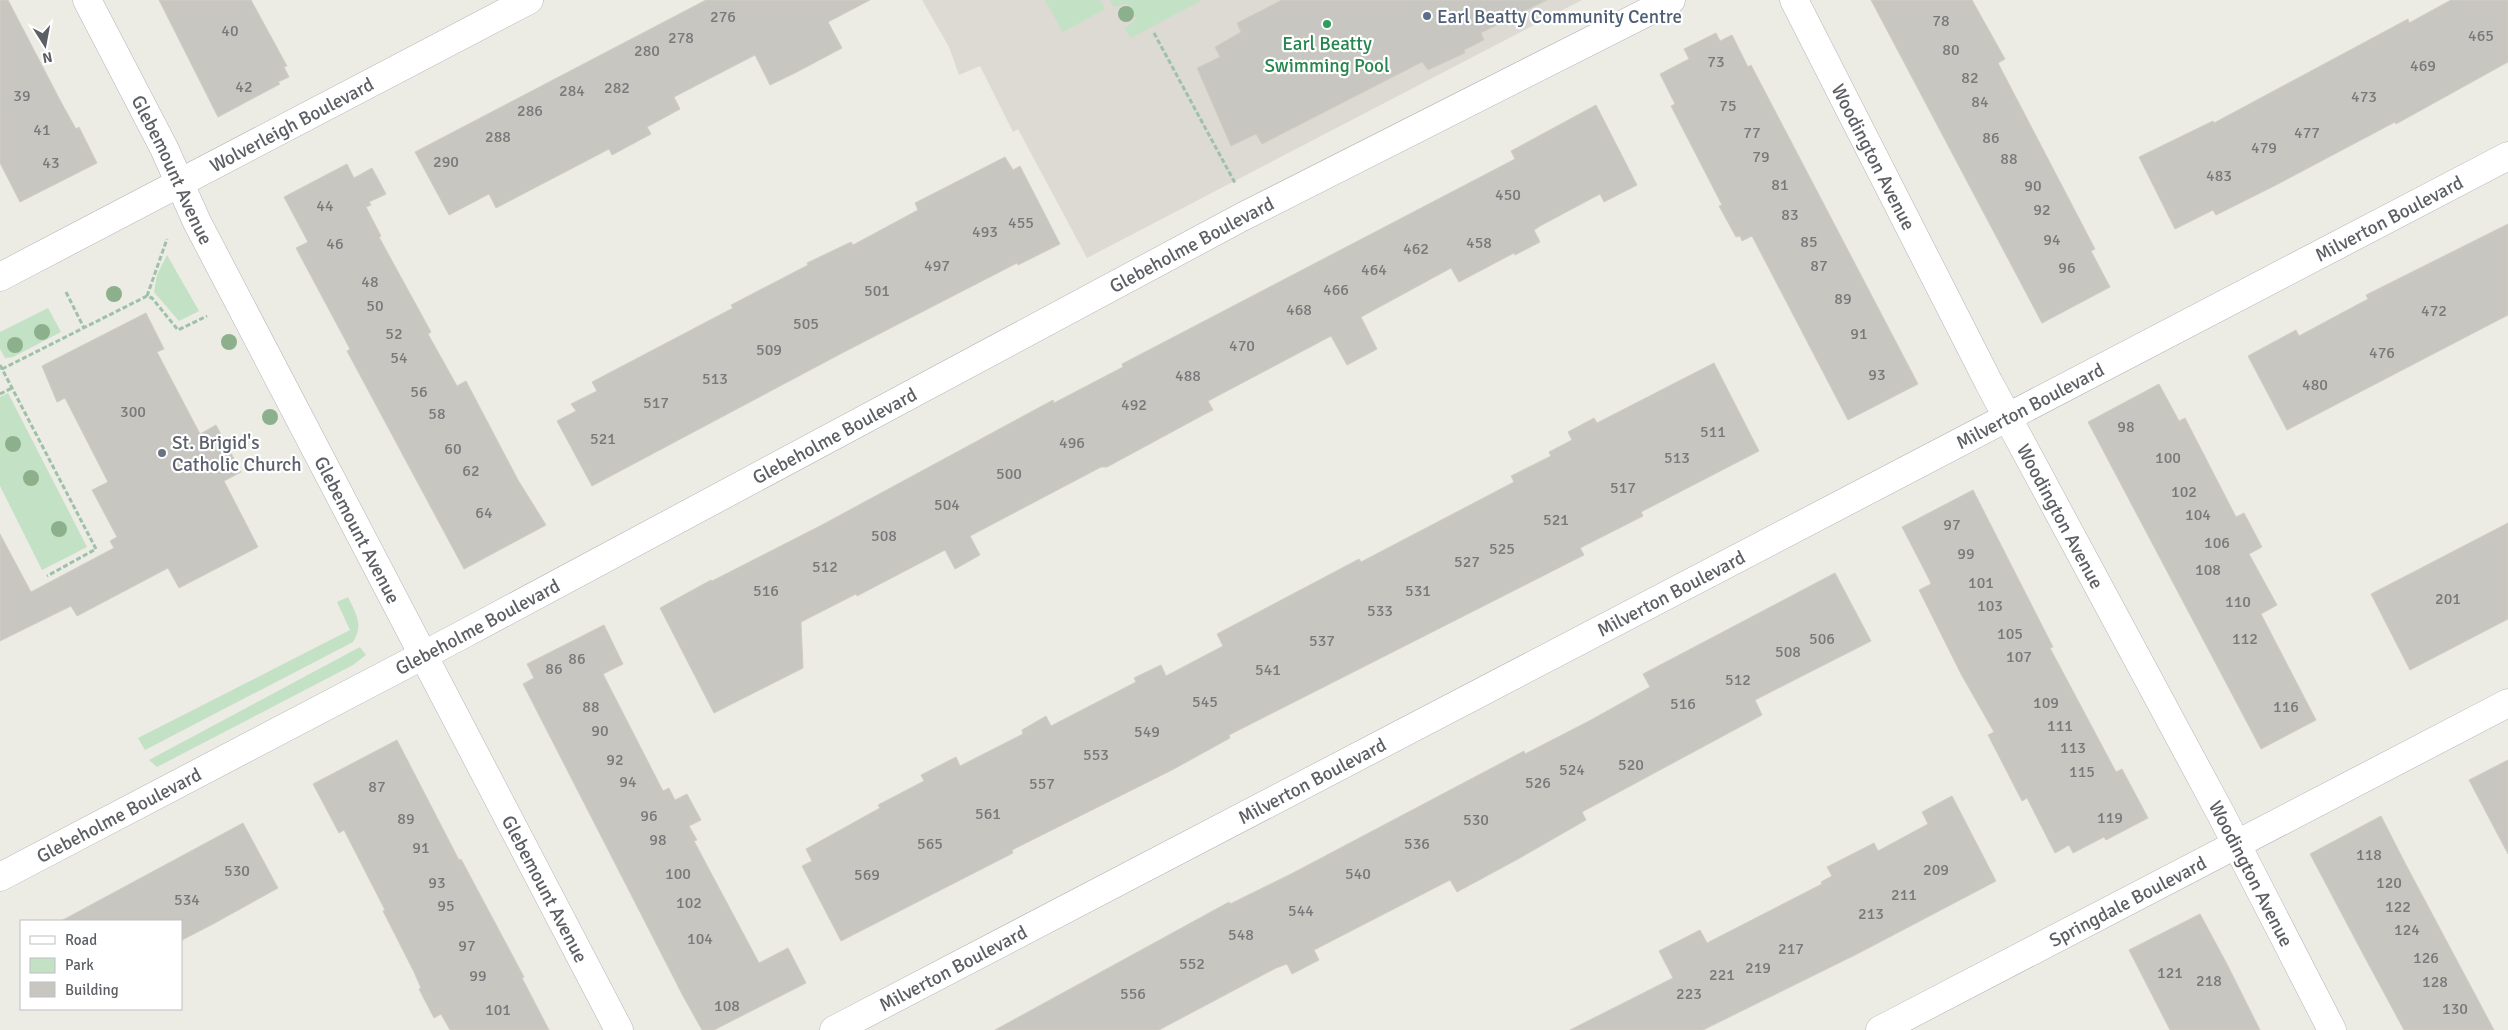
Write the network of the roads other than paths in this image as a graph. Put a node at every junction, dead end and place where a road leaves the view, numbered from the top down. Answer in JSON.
{"nodes":[{"id":1,"x":87,"y":0,"type":"edge"},
{"id":2,"x":529,"y":0,"type":"edge"},
{"id":3,"x":1671,"y":0,"type":"edge"},
{"id":4,"x":1794,"y":0,"type":"edge"},
{"id":5,"x":2508,"y":156,"type":"edge"},
{"id":6,"x":180,"y":183,"type":"junction"},
{"id":7,"x":0,"y":277,"type":"edge"},
{"id":8,"x":2007,"y":417,"type":"junction"},
{"id":9,"x":425,"y":655,"type":"junction"},
{"id":10,"x":2508,"y":702,"type":"edge"},
{"id":11,"x":2237,"y":845,"type":"junction"},
{"id":12,"x":0,"y":877,"type":"edge"},
{"id":13,"x":619,"y":1030,"type":"edge"},
{"id":14,"x":834,"y":1030,"type":"edge"},
{"id":15,"x":1880,"y":1030,"type":"edge"},
{"id":16,"x":2332,"y":1030,"type":"edge"}],
"edges":[{"from":1,"to":6,"type":"street","name":"Glebemount Avenue"},
{"from":2,"to":6,"type":"street","name":"Wolverleigh Boulevard"},
{"from":3,"to":9,"type":"street","name":"Glebeholme Boulevard"},
{"from":4,"to":8,"type":"street","name":"Woodington Avenue"},
{"from":5,"to":8,"type":"street","name":"Milverton Boulevard"},
{"from":6,"to":7,"type":"street","name":"Wolverleigh Boulevard"},
{"from":6,"to":9,"type":"street","name":"Glebemount Avenue"},
{"from":8,"to":11,"type":"street","name":"Woodington Avenue"},
{"from":8,"to":14,"type":"street","name":"Milverton Boulevard"},
{"from":9,"to":12,"type":"street","name":"Glebeholme Boulevard"},
{"from":9,"to":13,"type":"street","name":"Glebemount Avenue"},
{"from":10,"to":11,"type":"street","name":"Springdale Boulevard"},
{"from":11,"to":15,"type":"street","name":"Springdale Boulevard"},
{"from":11,"to":16,"type":"street","name":"Woodington Avenue"}]}
